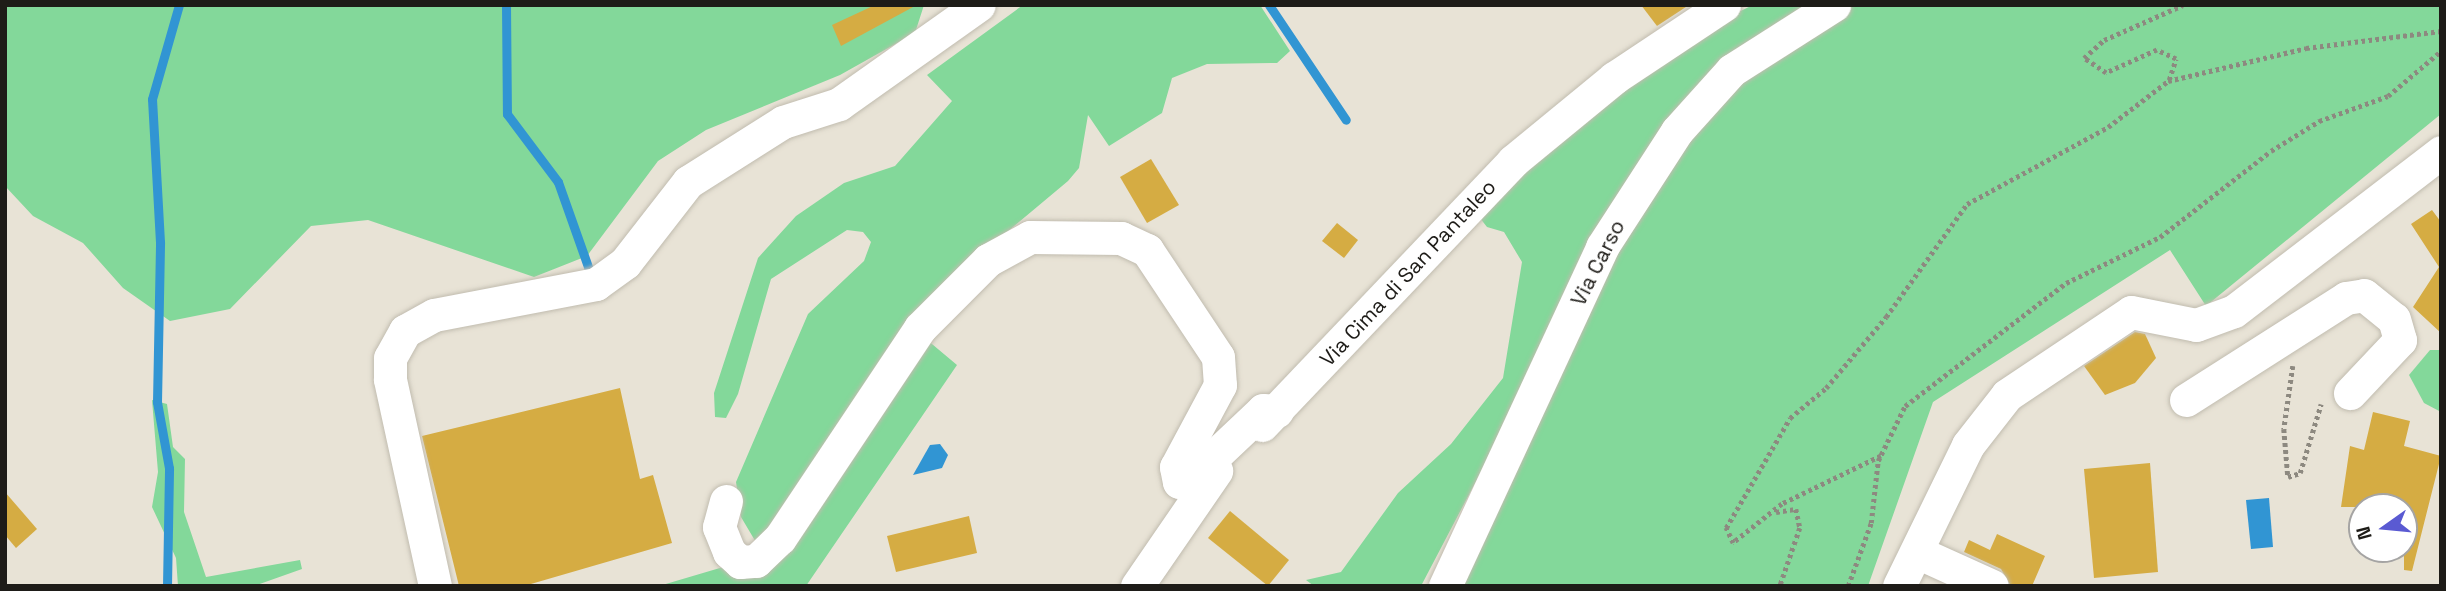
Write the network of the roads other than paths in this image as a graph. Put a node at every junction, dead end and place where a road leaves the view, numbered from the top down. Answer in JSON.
{"nodes":[{"id":1,"x":979,"y":5,"type":"edge"},
{"id":2,"x":1724,"y":5,"type":"edge"},
{"id":3,"x":1834,"y":5,"type":"edge"},
{"id":4,"x":2441,"y":152,"type":"edge"},
{"id":5,"x":2259,"y":295,"type":"junction"},
{"id":6,"x":2293,"y":335,"type":"junction"},
{"id":7,"x":2339,"y":395,"type":"road end"},
{"id":8,"x":2186,"y":400,"type":"dead end"},
{"id":9,"x":1277,"y":411,"type":"junction"},
{"id":10,"x":726,"y":501,"type":"dead end"},
{"id":11,"x":1917,"y":552,"type":"junction"},
{"id":12,"x":435,"y":586,"type":"edge"},
{"id":13,"x":1137,"y":586,"type":"edge"},
{"id":14,"x":1445,"y":586,"type":"edge"},
{"id":15,"x":1899,"y":586,"type":"edge"},
{"id":16,"x":1992,"y":586,"type":"edge"}],
"edges":[{"from":1,"to":12,"type":"street"},
{"from":2,"to":9,"type":"street","name":"Via Cima di San Pantaleo"},
{"from":3,"to":14,"type":"street","name":"Via Carso"},
{"from":4,"to":5,"type":"street"},
{"from":5,"to":6,"type":"street"},
{"from":5,"to":11,"type":"street"},
{"from":6,"to":7,"type":"street"},
{"from":6,"to":8,"type":"street"},
{"from":9,"to":10,"type":"street"},
{"from":9,"to":13,"type":"street","name":"Via Cima di San Pantaleo"},
{"from":11,"to":15,"type":"street"},
{"from":11,"to":16,"type":"street"}]}
